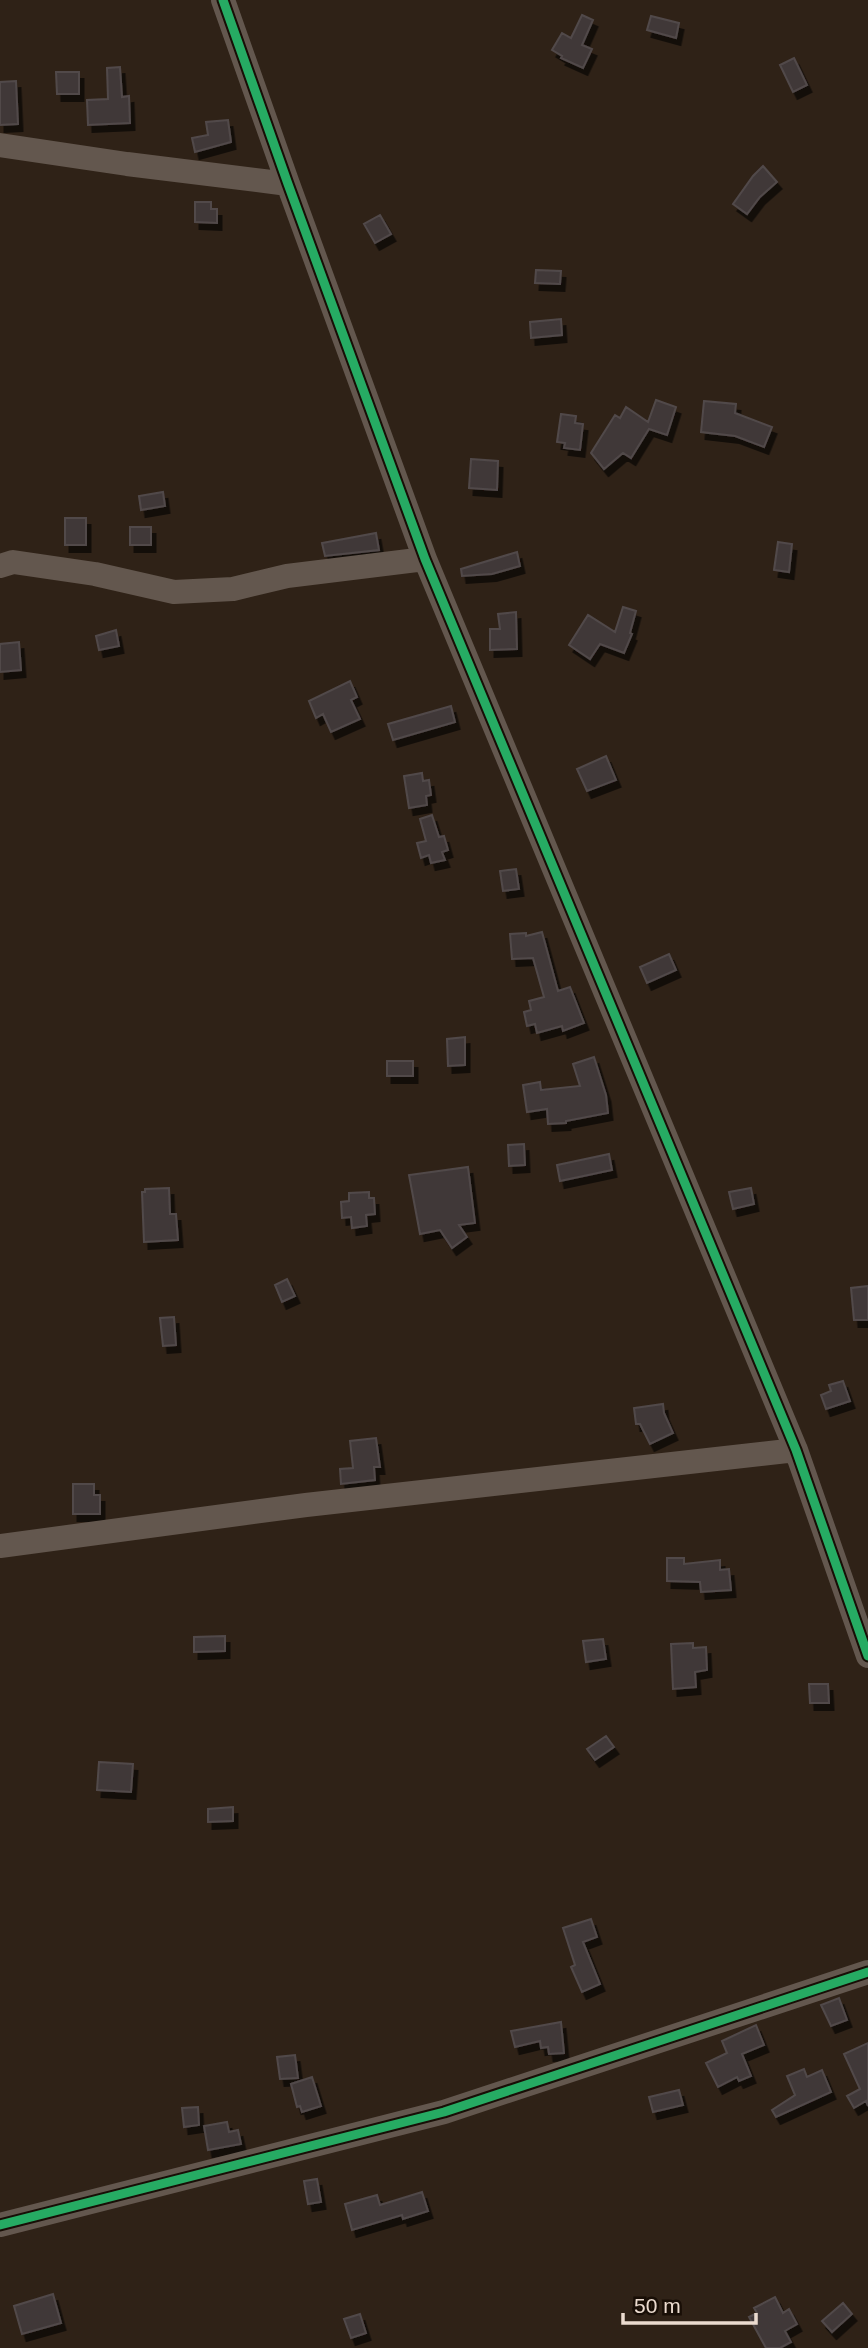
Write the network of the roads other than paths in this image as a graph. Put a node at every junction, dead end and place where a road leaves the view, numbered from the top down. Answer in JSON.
{"nodes":[{"id":1,"x":223,"y":0,"type":"edge"},
{"id":2,"x":0,"y":145,"type":"edge"},
{"id":3,"x":288,"y":184,"type":"junction"},
{"id":4,"x":425,"y":559,"type":"junction"},
{"id":5,"x":0,"y":566,"type":"edge"},
{"id":6,"x":796,"y":1451,"type":"junction"},
{"id":7,"x":0,"y":1546,"type":"edge"},
{"id":8,"x":868,"y":1656,"type":"edge"},
{"id":9,"x":868,"y":1972,"type":"edge"},
{"id":10,"x":0,"y":2225,"type":"edge"}],
"edges":[{"from":1,"to":3,"type":"street"},
{"from":2,"to":3,"type":"street"},
{"from":3,"to":4,"type":"street"},
{"from":4,"to":5,"type":"street"},
{"from":4,"to":6,"type":"street"},
{"from":6,"to":7,"type":"street"},
{"from":6,"to":8,"type":"street"},
{"from":9,"to":10,"type":"street"}]}
